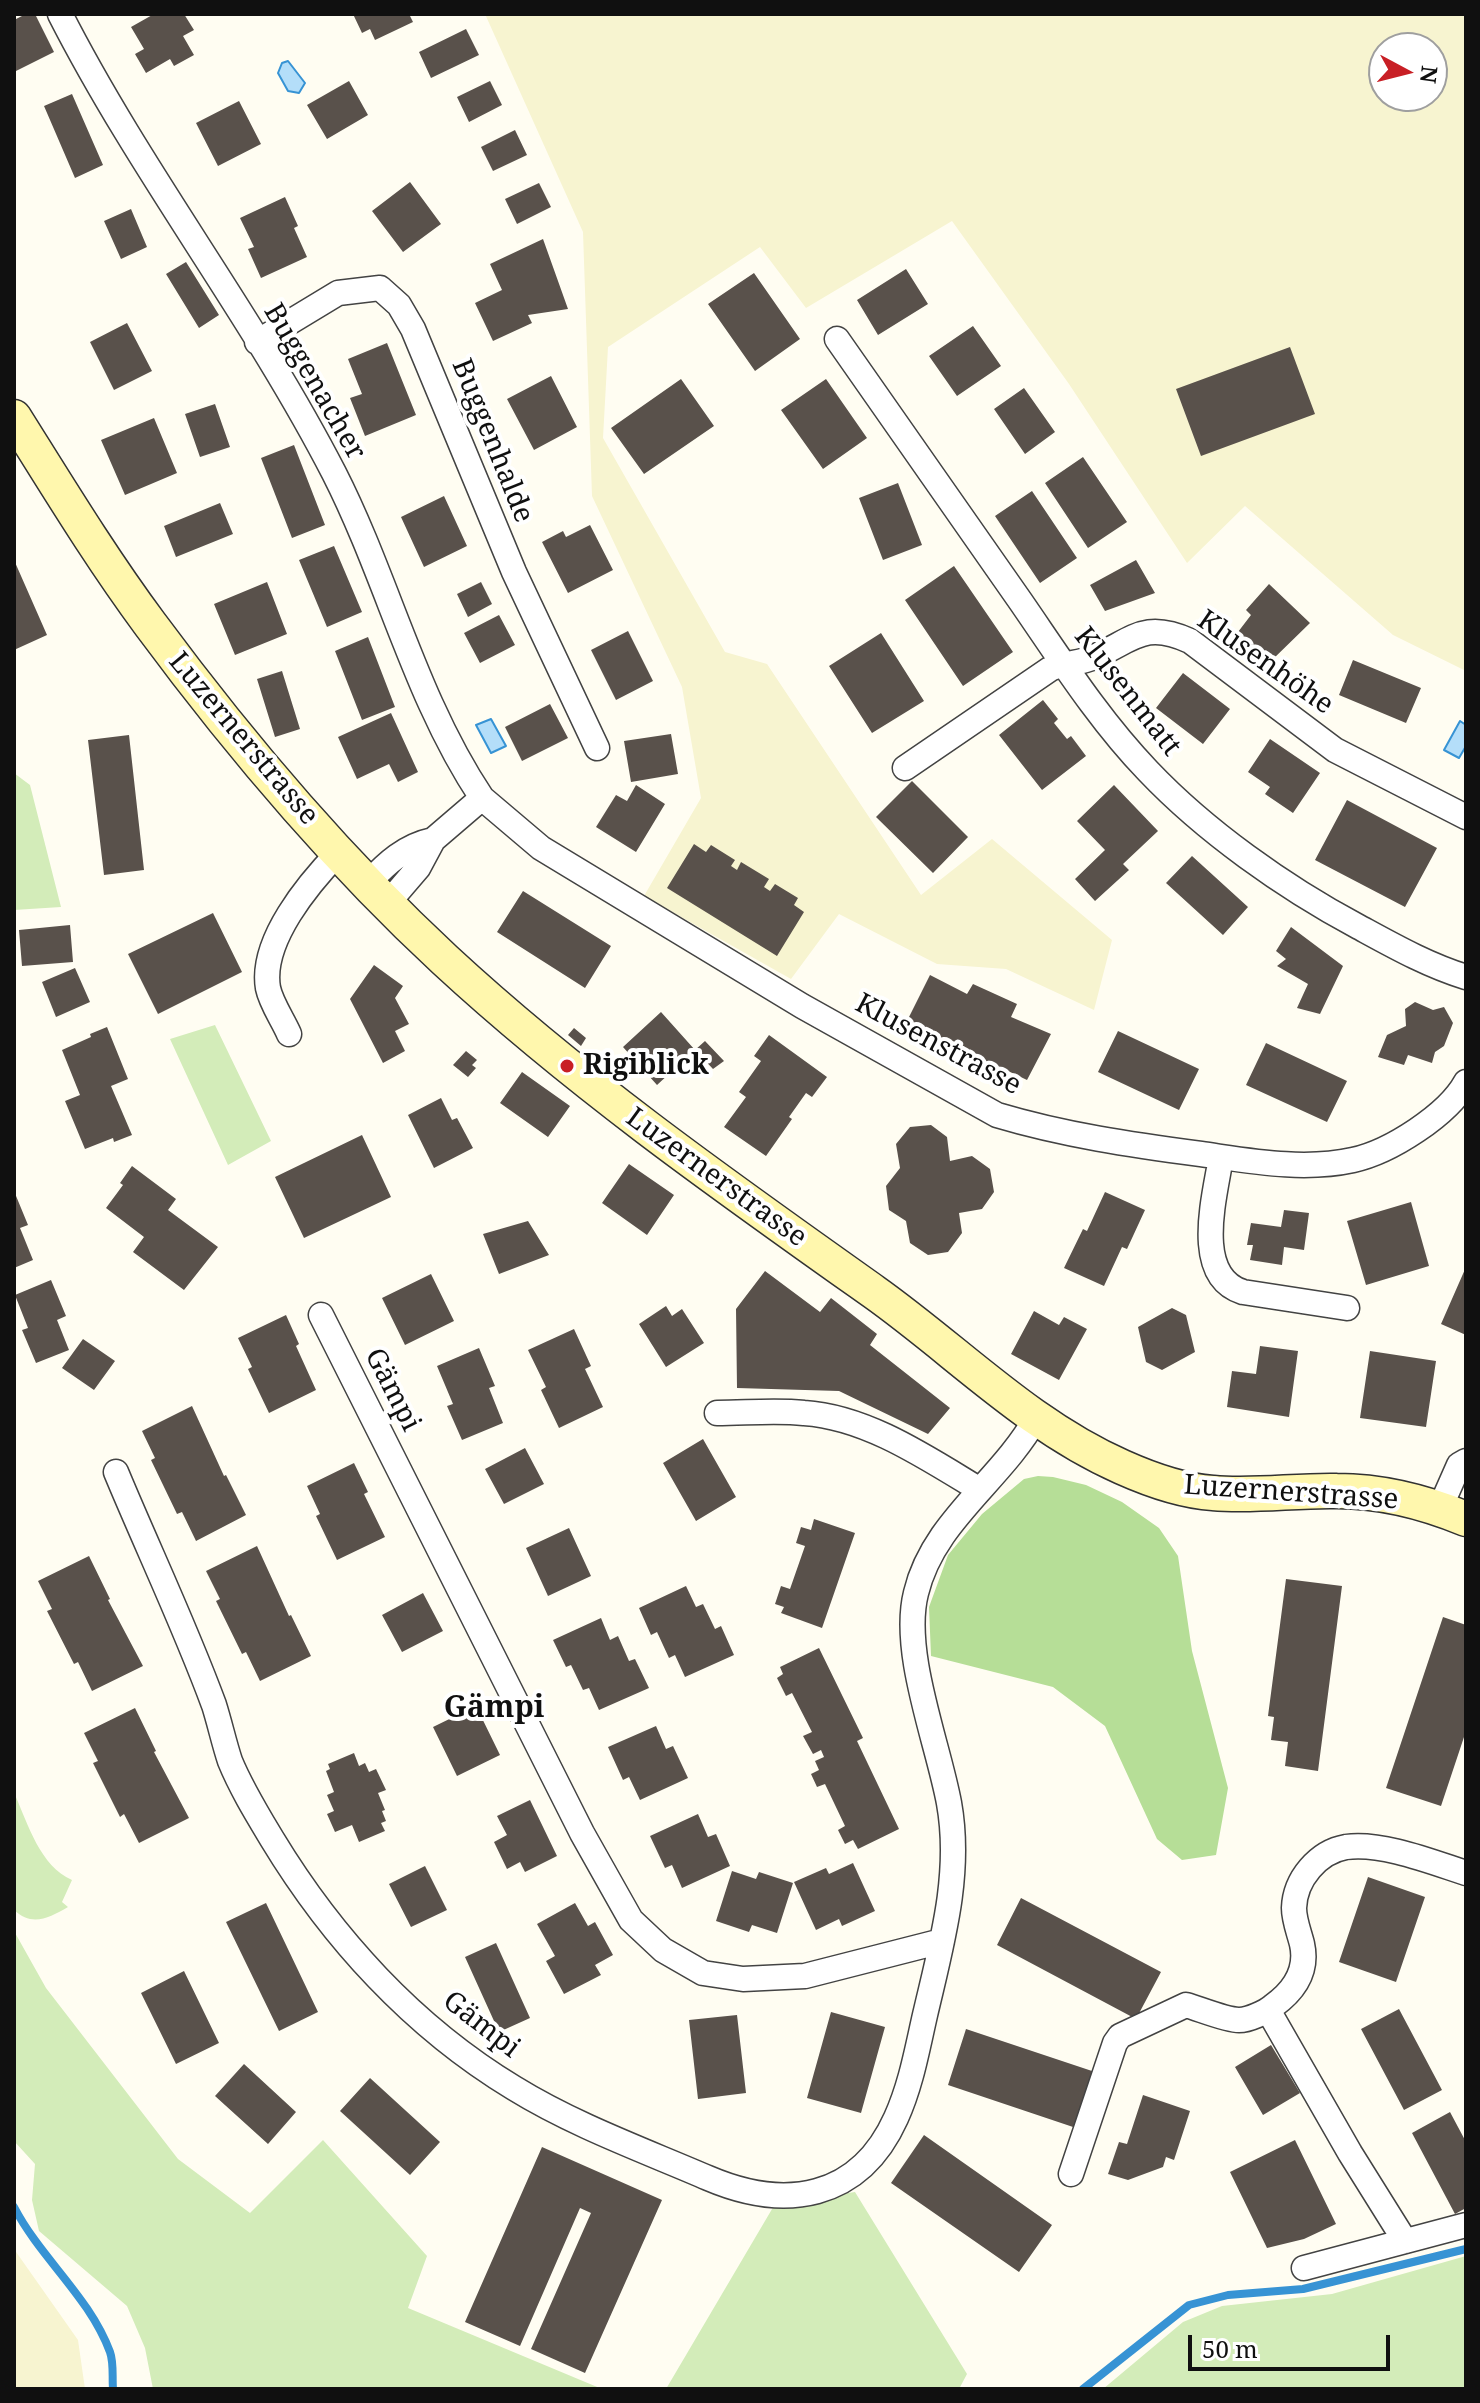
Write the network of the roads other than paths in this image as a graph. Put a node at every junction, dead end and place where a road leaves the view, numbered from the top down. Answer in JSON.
{"nodes":[{"id":1,"x":60,"y":14,"type":"edge"},
{"id":2,"x":837,"y":339,"type":"dead end"},
{"id":3,"x":257,"y":342,"type":"junction"},
{"id":4,"x":14,"y":417,"type":"edge"},
{"id":5,"x":1062,"y":663,"type":"junction"},
{"id":6,"x":597,"y":748,"type":"dead end"},
{"id":7,"x":905,"y":768,"type":"dead end"},
{"id":8,"x":482,"y":798,"type":"junction"},
{"id":9,"x":1466,"y":817,"type":"edge"},
{"id":10,"x":339,"y":852,"type":"junction"},
{"id":11,"x":378,"y":893,"type":"junction"},
{"id":12,"x":1466,"y":977,"type":"edge"},
{"id":13,"x":289,"y":1034,"type":"dead end"},
{"id":14,"x":1466,"y":1082,"type":"edge"},
{"id":15,"x":1221,"y":1157,"type":"junction"},
{"id":16,"x":1347,"y":1308,"type":"dead end"},
{"id":17,"x":321,"y":1315,"type":"dead end"},
{"id":18,"x":717,"y":1413,"type":"dead end"},
{"id":19,"x":1036,"y":1418,"type":"junction"},
{"id":20,"x":1466,"y":1461,"type":"edge"},
{"id":21,"x":116,"y":1472,"type":"dead end"},
{"id":22,"x":980,"y":1490,"type":"junction"},
{"id":23,"x":1453,"y":1514,"type":"edge"},
{"id":24,"x":1466,"y":1873,"type":"edge"},
{"id":25,"x":942,"y":1941,"type":"junction"},
{"id":26,"x":1268,"y":2010,"type":"junction"},
{"id":27,"x":1071,"y":2174,"type":"dead end"},
{"id":28,"x":1466,"y":2225,"type":"edge"},
{"id":29,"x":1405,"y":2241,"type":"junction"},
{"id":30,"x":1304,"y":2268,"type":"dead end"}],
"edges":[{"from":1,"to":3,"type":"street","name":"Buggenacher"},
{"from":2,"to":5,"type":"street","name":"Klusenmatt"},
{"from":3,"to":6,"type":"street","name":"Buggenhalde"},
{"from":3,"to":8,"type":"street","name":"Buggenacher"},
{"from":4,"to":10,"type":"main road","name":"Luzernerstrasse"},
{"from":5,"to":7,"type":"street","name":"Klusenhöhe"},
{"from":5,"to":9,"type":"street","name":"Klusenhöhe"},
{"from":5,"to":12,"type":"street","name":"Klusenmatt"},
{"from":8,"to":11,"type":"street"},
{"from":8,"to":15,"type":"street","name":"Klusenstrasse"},
{"from":10,"to":11,"type":"main road","name":"Luzernerstrasse"},
{"from":10,"to":13,"type":"street"},
{"from":11,"to":19,"type":"main road","name":"Luzernerstrasse"},
{"from":14,"to":15,"type":"street","name":"Klusenstrasse"},
{"from":15,"to":16,"type":"street"},
{"from":17,"to":25,"type":"street","name":"Gämpi"},
{"from":18,"to":22,"type":"street"},
{"from":19,"to":22,"type":"street","name":"Gämpi"},
{"from":19,"to":23,"type":"main road","name":"Luzernerstrasse"},
{"from":20,"to":23,"type":"street"},
{"from":21,"to":25,"type":"street","name":"Gämpi"},
{"from":22,"to":25,"type":"street","name":"Gämpi"},
{"from":24,"to":26,"type":"street"},
{"from":26,"to":27,"type":"street"},
{"from":26,"to":29,"type":"street"},
{"from":28,"to":29,"type":"street"},
{"from":29,"to":30,"type":"street"}]}
